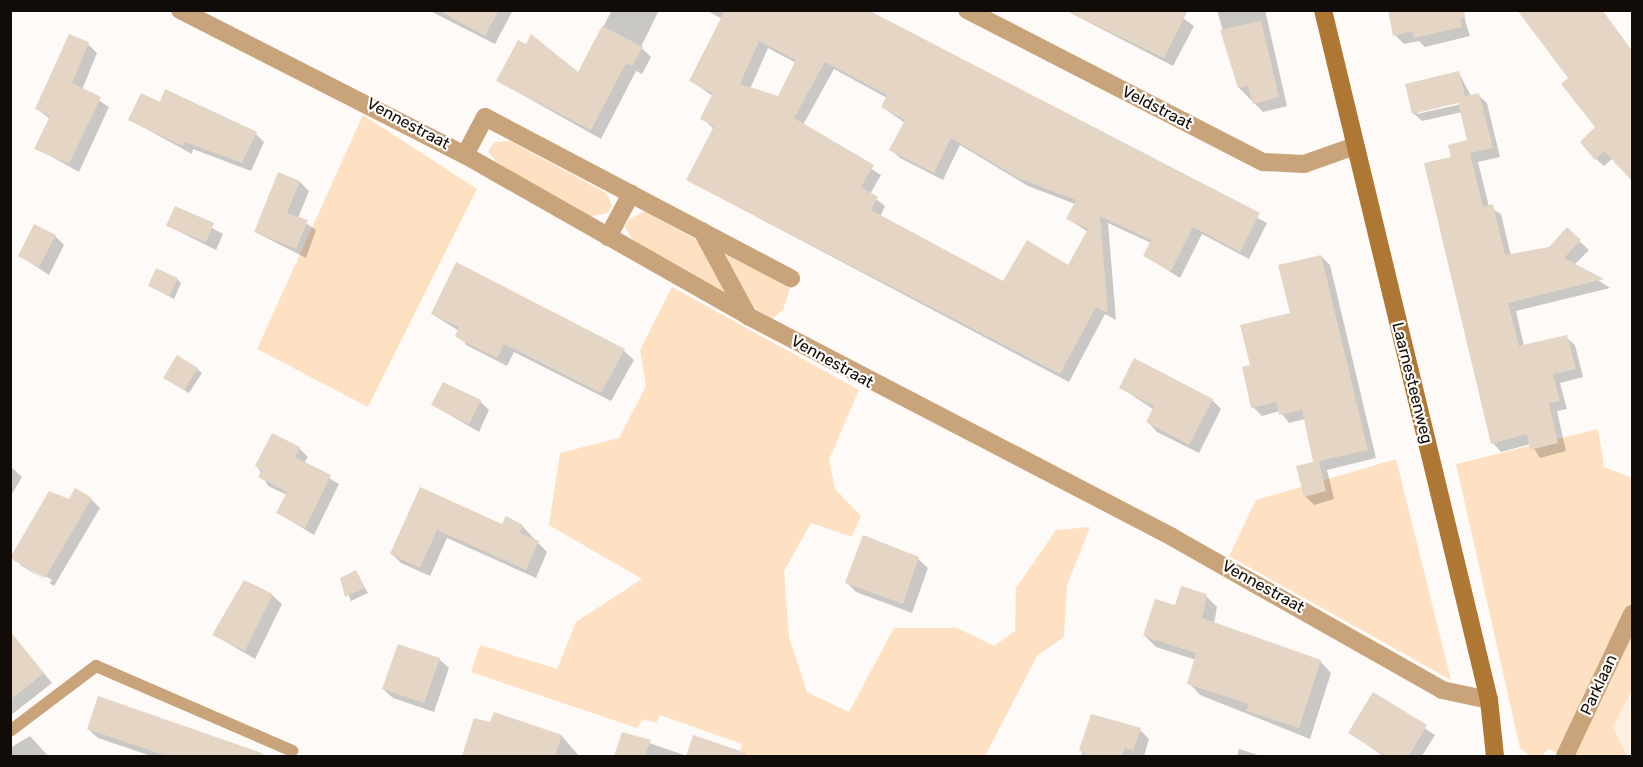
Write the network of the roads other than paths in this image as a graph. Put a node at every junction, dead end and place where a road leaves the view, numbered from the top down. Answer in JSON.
{"nodes":[{"id":1,"x":180,"y":10,"type":"edge"},
{"id":2,"x":967,"y":10,"type":"edge"},
{"id":3,"x":1323,"y":10,"type":"edge"},
{"id":4,"x":1355,"y":146,"type":"junction"},
{"id":5,"x":465,"y":154,"type":"junction"},
{"id":6,"x":631,"y":194,"type":"junction"},
{"id":7,"x":702,"y":231,"type":"junction"},
{"id":8,"x":608,"y":237,"type":"junction"},
{"id":9,"x":791,"y":278,"type":"dead end"},
{"id":10,"x":748,"y":316,"type":"junction"},
{"id":11,"x":1632,"y":614,"type":"edge"},
{"id":12,"x":1489,"y":700,"type":"junction"},
{"id":13,"x":10,"y":731,"type":"edge"},
{"id":14,"x":292,"y":751,"type":"dead end"},
{"id":15,"x":1495,"y":756,"type":"edge"},
{"id":16,"x":1565,"y":756,"type":"edge"}],
"edges":[{"from":1,"to":5,"type":"street","name":"Vennestraat"},
{"from":2,"to":4,"type":"street","name":"Veldstraat"},
{"from":3,"to":4,"type":"street","name":"Laarnesteenweg"},
{"from":4,"to":12,"type":"street","name":"Laarnesteenweg"},
{"from":5,"to":6,"type":"street"},
{"from":5,"to":8,"type":"street","name":"Vennestraat"},
{"from":6,"to":7,"type":"street"},
{"from":6,"to":8,"type":"street"},
{"from":7,"to":9,"type":"street"},
{"from":7,"to":10,"type":"street"},
{"from":8,"to":10,"type":"street","name":"Vennestraat"},
{"from":10,"to":12,"type":"street","name":"Vennestraat"},
{"from":11,"to":16,"type":"street","name":"Parklaan"},
{"from":12,"to":15,"type":"street","name":"Laarnesteenweg"},
{"from":13,"to":14,"type":"lane"}]}
